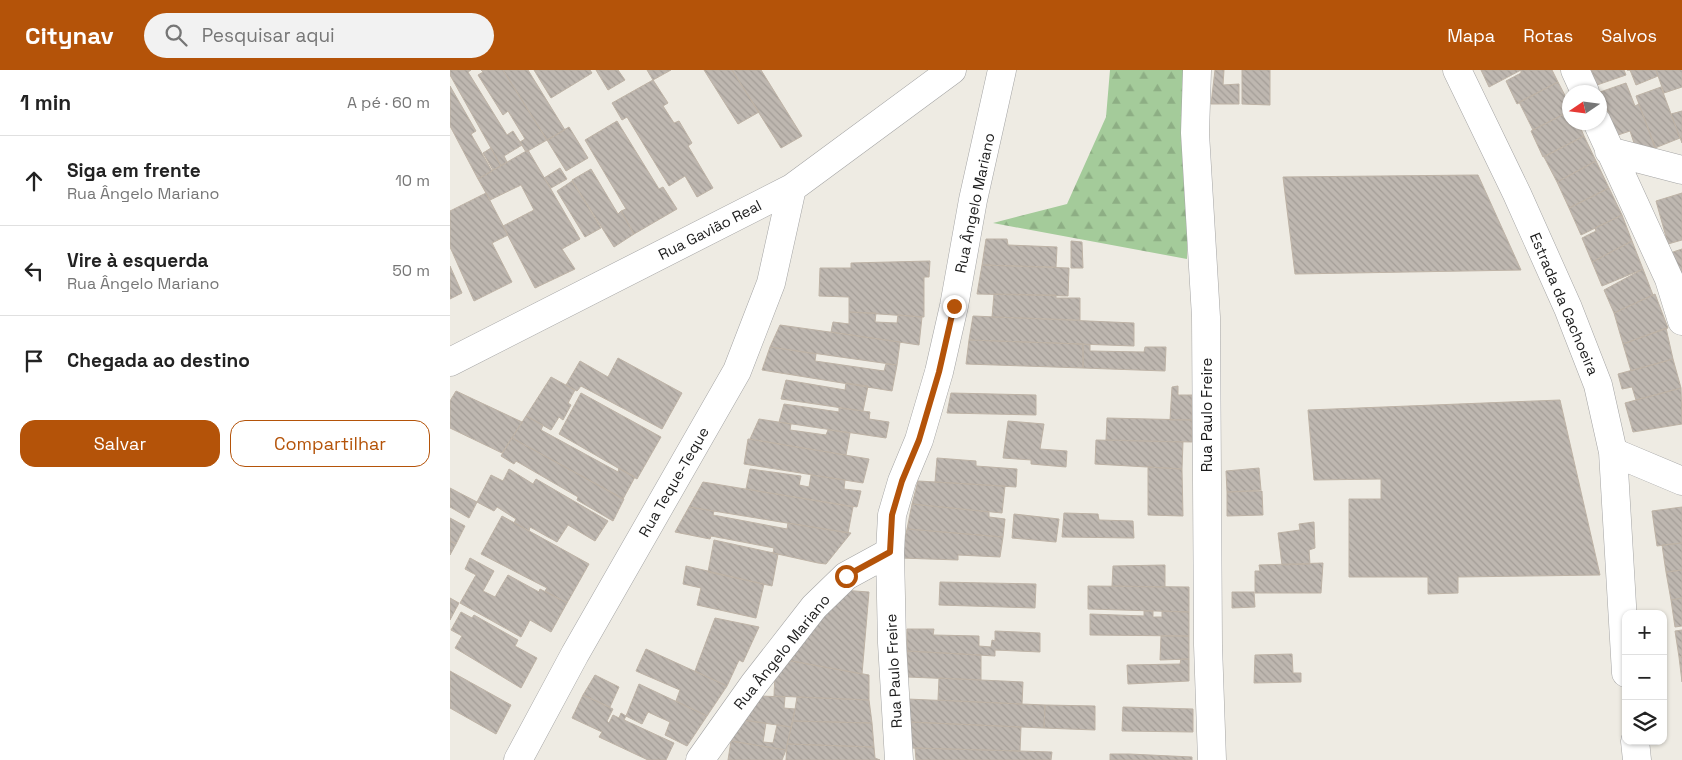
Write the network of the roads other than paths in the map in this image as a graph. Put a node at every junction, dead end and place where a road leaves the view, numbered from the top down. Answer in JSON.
{"nodes":[{"id":1,"x":952,"y":70,"type":"edge"},
{"id":2,"x":1002,"y":70,"type":"edge"},
{"id":3,"x":1197,"y":70,"type":"edge"},
{"id":4,"x":1456,"y":70,"type":"edge"},
{"id":5,"x":1575,"y":70,"type":"edge"},
{"id":6,"x":1582,"y":85,"type":"edge"},
{"id":7,"x":1601,"y":130,"type":"edge"},
{"id":8,"x":1609,"y":151,"type":"junction"},
{"id":9,"x":1682,"y":170,"type":"edge"},
{"id":10,"x":792,"y":188,"type":"junction"},
{"id":11,"x":1681,"y":312,"type":"edge"},
{"id":12,"x":450,"y":362,"type":"edge"},
{"id":13,"x":1613,"y":452,"type":"junction"},
{"id":14,"x":1682,"y":480,"type":"edge"},
{"id":15,"x":890,"y":552,"type":"junction"},
{"id":16,"x":1625,"y":655,"type":"edge"},
{"id":17,"x":1635,"y":745,"type":"edge"},
{"id":18,"x":518,"y":760,"type":"edge"},
{"id":19,"x":700,"y":760,"type":"edge"},
{"id":20,"x":899,"y":760,"type":"edge"},
{"id":21,"x":1212,"y":760,"type":"edge"},
{"id":22,"x":1637,"y":760,"type":"edge"}],
"edges":[{"from":1,"to":10,"type":"street","name":"Rua Gavião Real"},
{"from":2,"to":15,"type":"street","name":"Rua Ângelo Mariano"},
{"from":3,"to":21,"type":"street","name":"Rua Paulo Freire"},
{"from":4,"to":13,"type":"street","name":"Estrada da Cachoeira"},
{"from":5,"to":6,"type":"street"},
{"from":7,"to":8,"type":"street"},
{"from":8,"to":9,"type":"street"},
{"from":8,"to":11,"type":"street"},
{"from":10,"to":12,"type":"street","name":"Rua Gavião Real"},
{"from":10,"to":18,"type":"street","name":"Rua Teque-Teque"},
{"from":13,"to":14,"type":"street"},
{"from":13,"to":16,"type":"street","name":"Estrada da Cachoeira"},
{"from":15,"to":19,"type":"street","name":"Rua Ângelo Mariano"},
{"from":15,"to":20,"type":"street","name":"Rua Paulo Freire"},
{"from":17,"to":22,"type":"street"}]}
